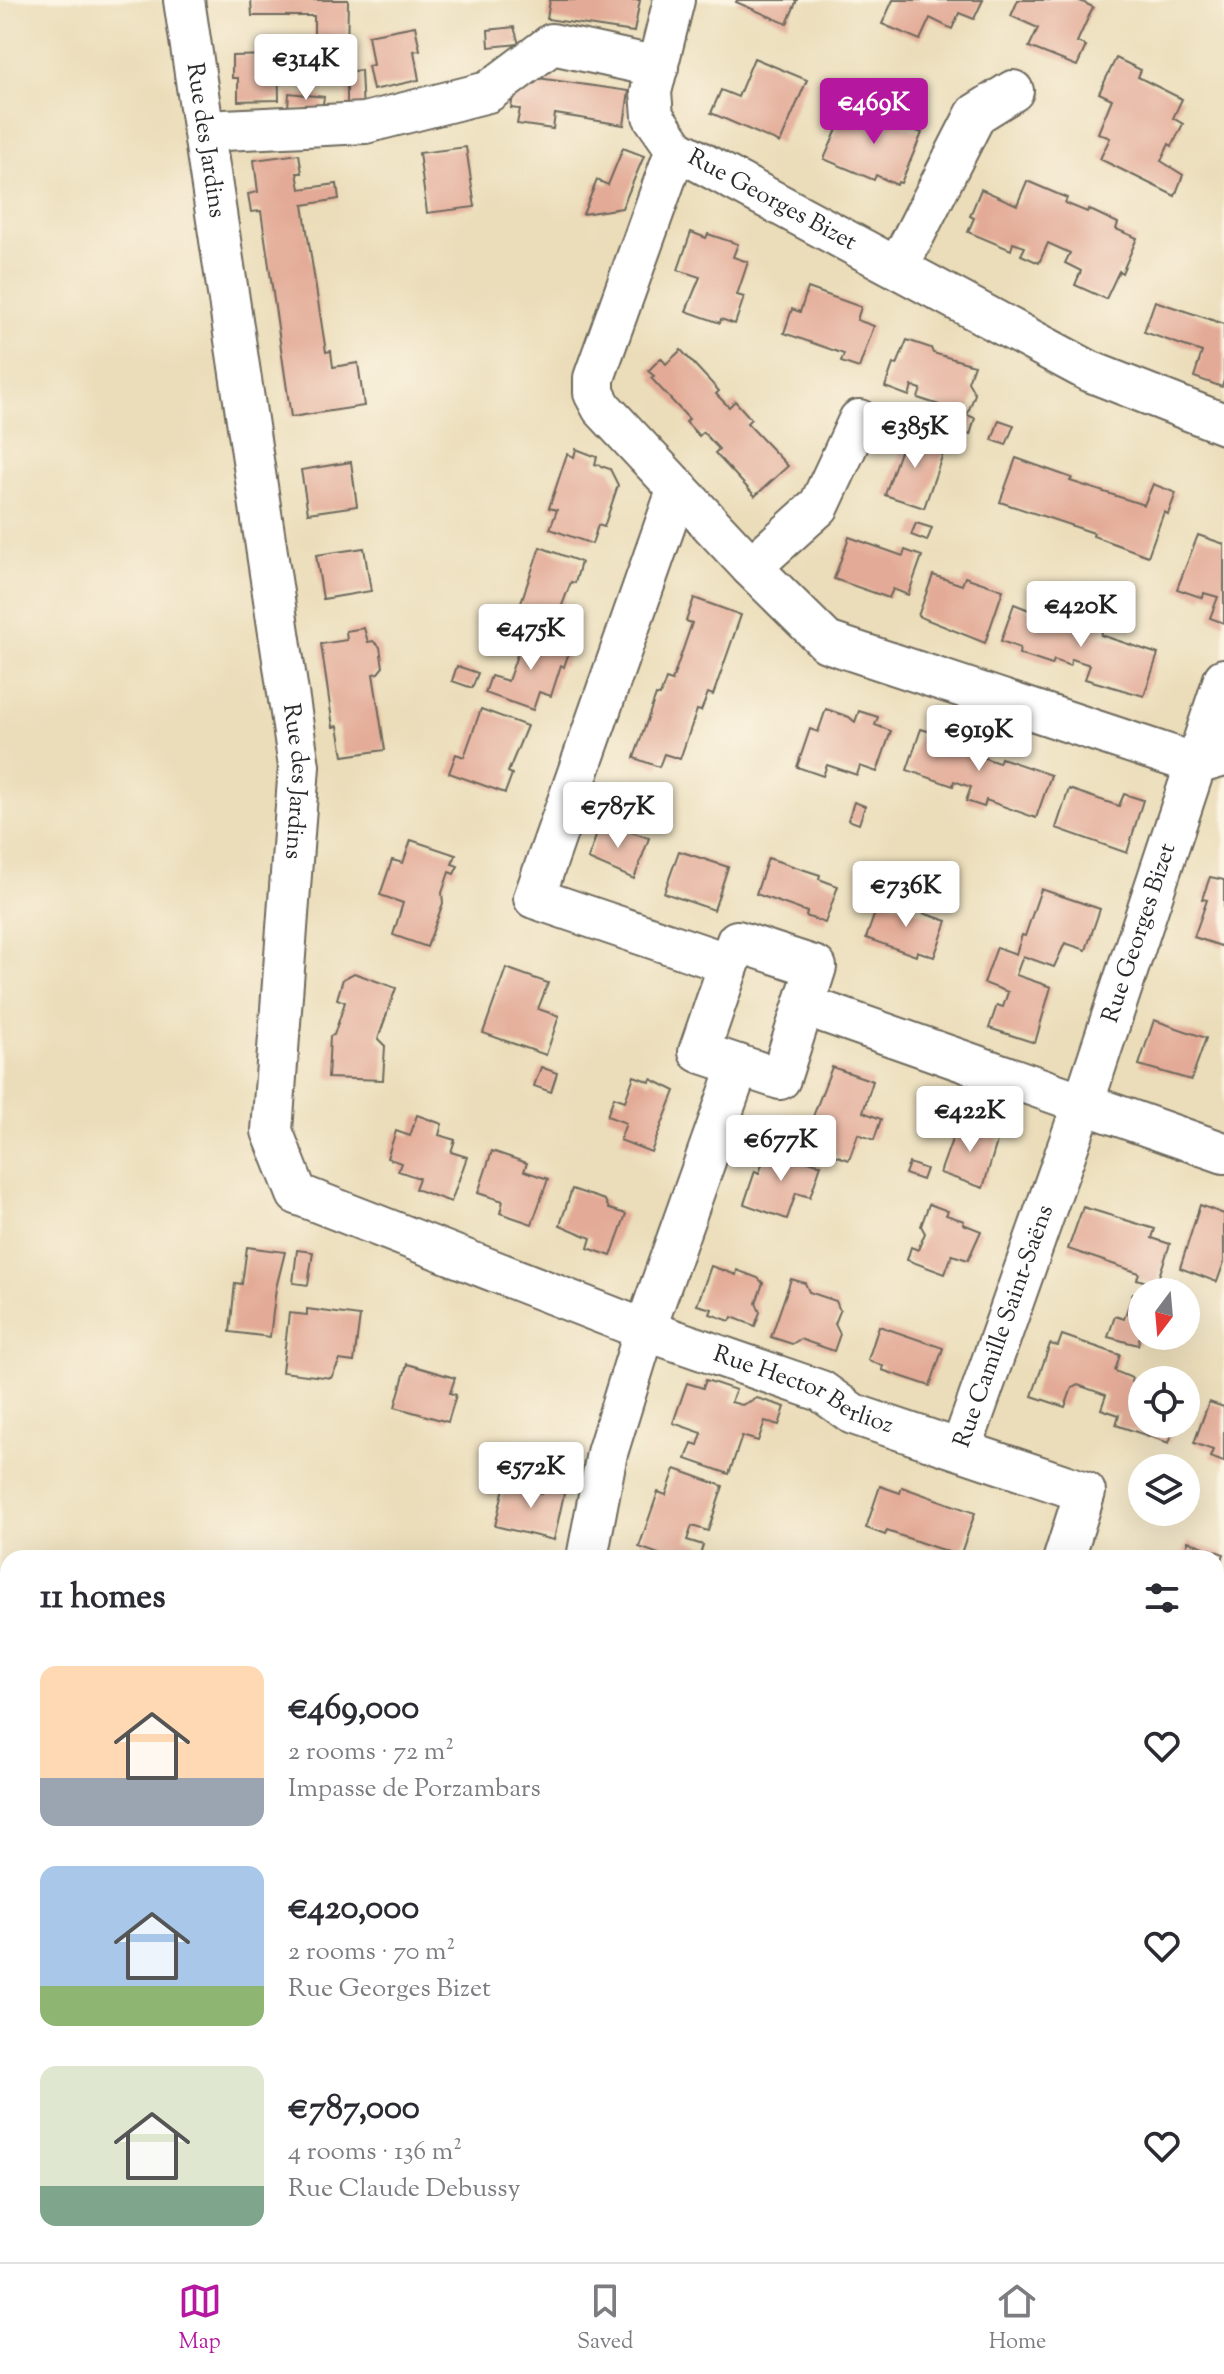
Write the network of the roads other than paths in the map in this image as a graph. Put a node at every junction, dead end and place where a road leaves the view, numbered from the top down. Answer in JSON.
{"nodes":[{"id":1,"x":184,"y":0,"type":"edge"},
{"id":2,"x":674,"y":0,"type":"edge"},
{"id":3,"x":658,"y":67,"type":"junction"},
{"id":4,"x":1013,"y":91,"type":"dead end"},
{"id":5,"x":204,"y":131,"type":"junction"},
{"id":6,"x":676,"y":149,"type":"junction"},
{"id":7,"x":898,"y":267,"type":"junction"},
{"id":8,"x":859,"y":420,"type":"dead end"},
{"id":9,"x":1224,"y":424,"type":"edge"},
{"id":10,"x":678,"y":488,"type":"junction"},
{"id":11,"x":751,"y":567,"type":"junction"},
{"id":12,"x":1224,"y":679,"type":"edge"},
{"id":13,"x":1210,"y":760,"type":"edge"},
{"id":14,"x":729,"y":964,"type":"junction"},
{"id":15,"x":804,"y":1005,"type":"junction"},
{"id":16,"x":739,"y":1065,"type":"junction"},
{"id":17,"x":1083,"y":1104,"type":"junction"},
{"id":18,"x":1224,"y":1153,"type":"edge"},
{"id":19,"x":645,"y":1330,"type":"junction"},
{"id":20,"x":961,"y":1449,"type":"junction"},
{"id":21,"x":589,"y":1550,"type":"edge"},
{"id":22,"x":1067,"y":1550,"type":"edge"}],
"edges":[{"from":1,"to":5,"type":"street","name":"Rue des Jardins"},
{"from":2,"to":3,"type":"street"},
{"from":3,"to":5,"type":"street"},
{"from":3,"to":6,"type":"street"},
{"from":4,"to":7,"type":"street"},
{"from":5,"to":19,"type":"street","name":"Rue des Jardins"},
{"from":6,"to":7,"type":"street","name":"Rue Georges Bizet"},
{"from":6,"to":10,"type":"street","name":"Rue Georges Bizet"},
{"from":7,"to":9,"type":"street","name":"Rue Georges Bizet"},
{"from":8,"to":11,"type":"street"},
{"from":10,"to":11,"type":"street","name":"Rue Georges Bizet"},
{"from":10,"to":14,"type":"street"},
{"from":11,"to":13,"type":"street","name":"Rue Georges Bizet"},
{"from":12,"to":13,"type":"street","name":"Rue Georges Bizet"},
{"from":13,"to":17,"type":"street","name":"Rue Georges Bizet"},
{"from":14,"to":15,"type":"street"},
{"from":14,"to":16,"type":"street"},
{"from":15,"to":16,"type":"street"},
{"from":15,"to":17,"type":"street"},
{"from":16,"to":19,"type":"street"},
{"from":17,"to":18,"type":"street"},
{"from":17,"to":20,"type":"street","name":"Rue Camille Saint-Saëns"},
{"from":19,"to":20,"type":"street","name":"Rue Hector Berlioz"},
{"from":19,"to":21,"type":"street"},
{"from":20,"to":22,"type":"street","name":"Rue Camille Saint-Saëns"}]}
